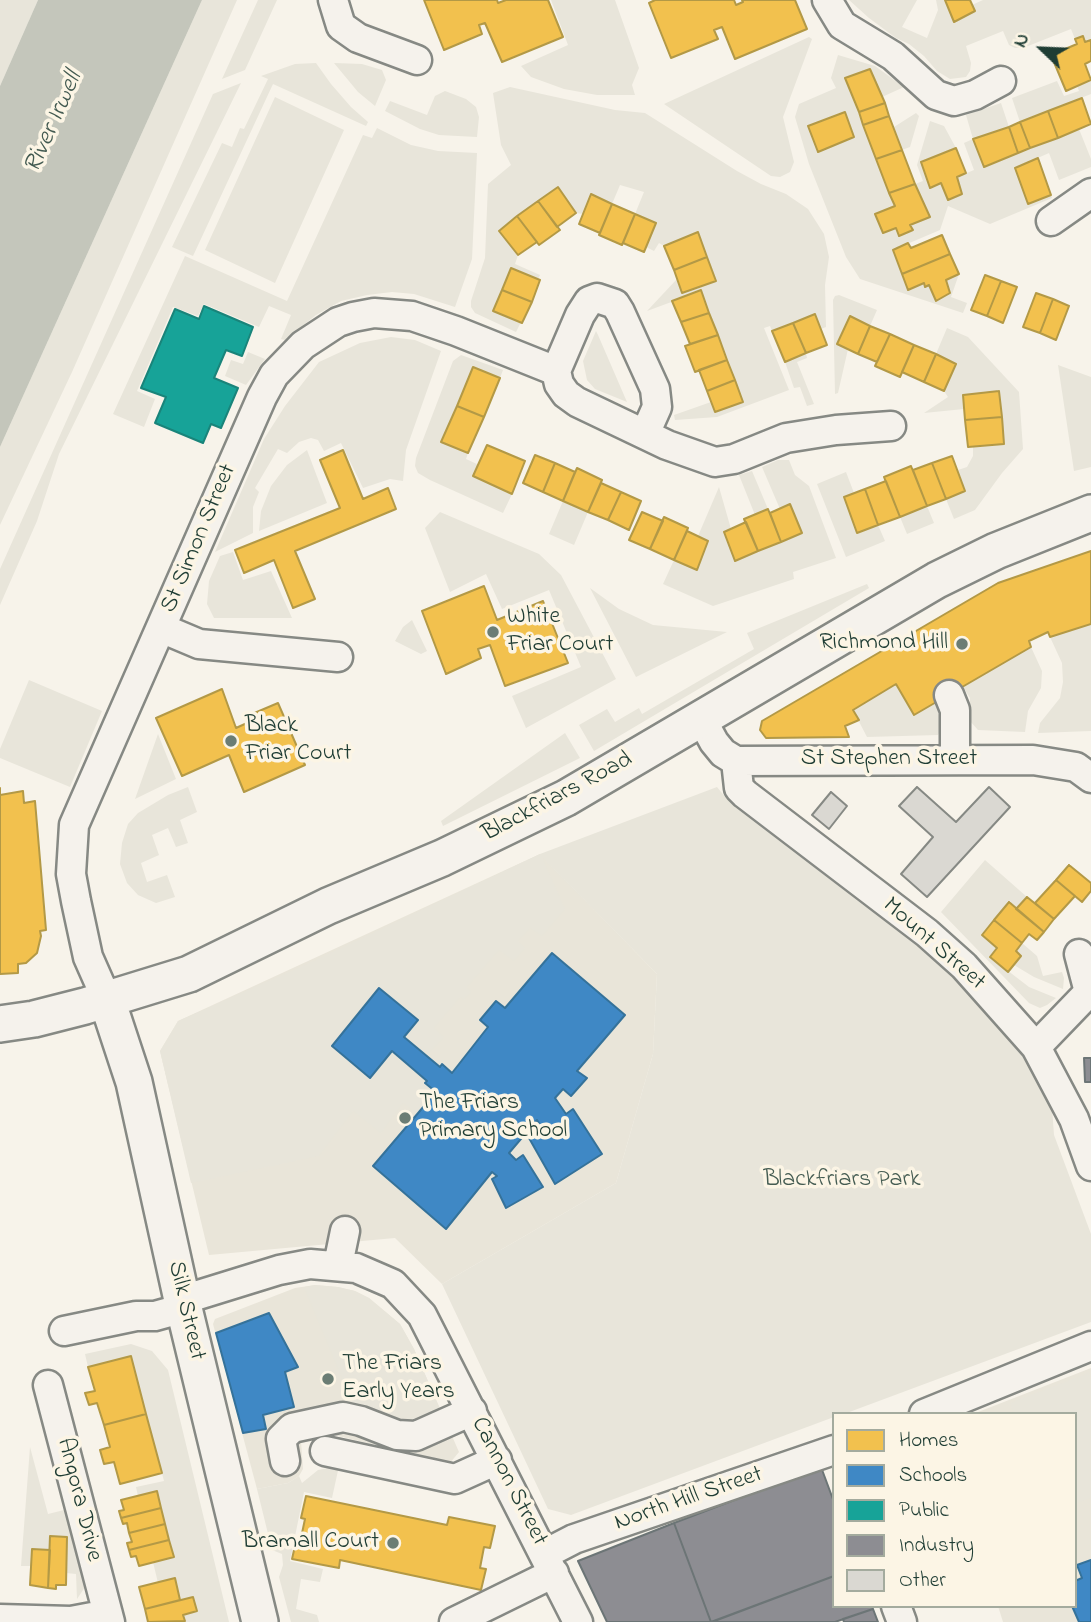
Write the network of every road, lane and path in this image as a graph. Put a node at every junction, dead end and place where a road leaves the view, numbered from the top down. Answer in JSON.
{"nodes":[{"id":1,"x":333,"y":0,"type":"edge"},
{"id":2,"x":827,"y":0,"type":"edge"},
{"id":3,"x":417,"y":60,"type":"dead end"},
{"id":4,"x":1001,"y":81,"type":"dead end"},
{"id":5,"x":1091,"y":192,"type":"edge"},
{"id":6,"x":1051,"y":221,"type":"dead end"},
{"id":7,"x":556,"y":371,"type":"junction"},
{"id":8,"x":891,"y":426,"type":"dead end"},
{"id":9,"x":645,"y":434,"type":"junction"},
{"id":10,"x":1091,"y":513,"type":"edge"},
{"id":11,"x":161,"y":628,"type":"junction"},
{"id":12,"x":338,"y":657,"type":"dead end"},
{"id":13,"x":949,"y":695,"type":"dead end"},
{"id":14,"x":702,"y":720,"type":"junction"},
{"id":15,"x":955,"y":760,"type":"junction"},
{"id":16,"x":736,"y":761,"type":"junction"},
{"id":17,"x":1091,"y":778,"type":"edge"},
{"id":18,"x":1079,"y":954,"type":"dead end"},
{"id":19,"x":1090,"y":993,"type":"edge"},
{"id":20,"x":107,"y":1000,"type":"junction"},
{"id":21,"x":0,"y":1024,"type":"edge"},
{"id":22,"x":1035,"y":1047,"type":"junction"},
{"id":23,"x":1091,"y":1166,"type":"edge"},
{"id":24,"x":345,"y":1231,"type":"dead end"},
{"id":25,"x":338,"y":1265,"type":"junction"},
{"id":26,"x":183,"y":1304,"type":"junction"},
{"id":27,"x":64,"y":1331,"type":"dead end"},
{"id":28,"x":1091,"y":1346,"type":"edge"},
{"id":29,"x":48,"y":1385,"type":"dead end"},
{"id":30,"x":472,"y":1411,"type":"junction"},
{"id":31,"x":929,"y":1412,"type":"edge"},
{"id":32,"x":325,"y":1451,"type":"dead end"},
{"id":33,"x":832,"y":1451,"type":"edge"},
{"id":34,"x":497,"y":1460,"type":"junction"},
{"id":35,"x":285,"y":1461,"type":"dead end"},
{"id":36,"x":549,"y":1563,"type":"junction"},
{"id":37,"x":109,"y":1618,"type":"edge"},
{"id":38,"x":0,"y":1619,"type":"edge"},
{"id":39,"x":260,"y":1622,"type":"edge"},
{"id":40,"x":454,"y":1622,"type":"edge"},
{"id":41,"x":578,"y":1622,"type":"edge"}],
"edges":[{"from":1,"to":3,"type":"street"},
{"from":2,"to":4,"type":"street"},
{"from":5,"to":6,"type":"street"},
{"from":7,"to":9,"type":"street"},
{"from":7,"to":9,"type":"street"},
{"from":7,"to":11,"type":"street","name":"St Simon Street"},
{"from":8,"to":9,"type":"street"},
{"from":10,"to":14,"type":"main road","name":"Blackfriars Road"},
{"from":11,"to":12,"type":"street"},
{"from":11,"to":20,"type":"street","name":"St Simon Street"},
{"from":13,"to":15,"type":"street"},
{"from":14,"to":16,"type":"street"},
{"from":14,"to":20,"type":"main road","name":"Blackfriars Road"},
{"from":15,"to":16,"type":"street","name":"St Stephen Street"},
{"from":15,"to":17,"type":"street","name":"St Stephen Street"},
{"from":16,"to":22,"type":"street","name":"Mount Street"},
{"from":18,"to":19,"type":"street"},
{"from":19,"to":22,"type":"street"},
{"from":20,"to":21,"type":"main road","name":"Blackfriars Road"},
{"from":20,"to":26,"type":"main road","name":"Silk Street"},
{"from":22,"to":23,"type":"street","name":"Mount Street"},
{"from":24,"to":25,"type":"street"},
{"from":25,"to":26,"type":"street","name":"Cannon Street"},
{"from":25,"to":30,"type":"street","name":"Cannon Street"},
{"from":26,"to":27,"type":"street","name":"Cannon Street"},
{"from":26,"to":39,"type":"main road","name":"Silk Street"},
{"from":28,"to":31,"type":"street"},
{"from":29,"to":37,"type":"street","name":"Angora Drive"},
{"from":30,"to":34,"type":"street","name":"Cannon Street"},
{"from":30,"to":35,"type":"street"},
{"from":32,"to":34,"type":"street"},
{"from":33,"to":36,"type":"street","name":"North Hill Street"},
{"from":34,"to":36,"type":"street","name":"Cannon Street"},
{"from":36,"to":40,"type":"street","name":"North Hill Street"},
{"from":36,"to":41,"type":"street","name":"Cannon Street"},
{"from":37,"to":38,"type":"street","name":"Angora Drive"}]}
